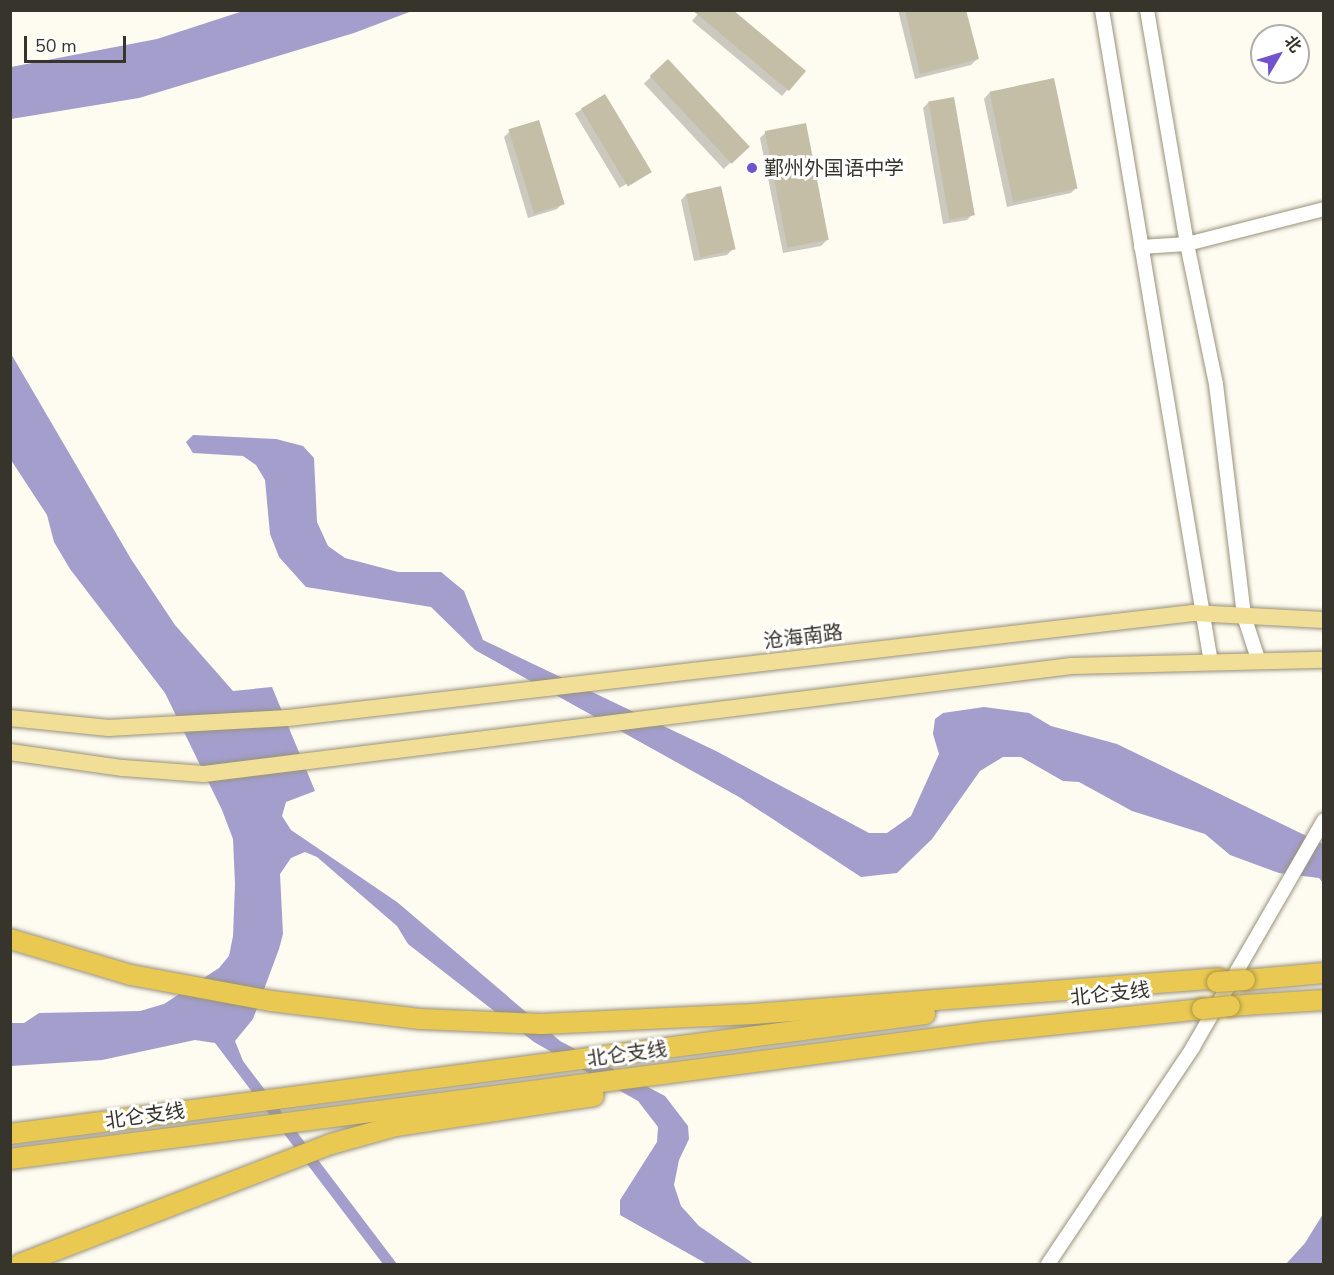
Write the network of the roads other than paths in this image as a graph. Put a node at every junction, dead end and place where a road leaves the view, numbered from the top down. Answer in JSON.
{"nodes":[{"id":1,"x":1102,"y":10,"type":"edge"},
{"id":2,"x":1147,"y":10,"type":"edge"},
{"id":3,"x":1323,"y":209,"type":"edge"},
{"id":4,"x":1187,"y":244,"type":"junction"},
{"id":5,"x":1142,"y":247,"type":"junction"},
{"id":6,"x":1202,"y":614,"type":"junction"},
{"id":7,"x":1244,"y":616,"type":"junction"},
{"id":8,"x":1323,"y":620,"type":"edge"},
{"id":9,"x":1323,"y":660,"type":"edge"},
{"id":10,"x":1259,"y":662,"type":"junction"},
{"id":11,"x":1211,"y":663,"type":"junction"},
{"id":12,"x":10,"y":718,"type":"edge"},
{"id":13,"x":10,"y":752,"type":"edge"},
{"id":14,"x":1323,"y":820,"type":"edge"},
{"id":15,"x":16,"y":942,"type":"edge"},
{"id":16,"x":1323,"y":973,"type":"edge"},
{"id":17,"x":1218,"y":980,"type":"junction"},
{"id":18,"x":1323,"y":1000,"type":"edge"},
{"id":19,"x":984,"y":1032,"type":"junction"},
{"id":20,"x":10,"y":1134,"type":"edge"},
{"id":21,"x":10,"y":1158,"type":"edge"},
{"id":22,"x":57,"y":1252,"type":"junction"},
{"id":23,"x":20,"y":1264,"type":"edge"},
{"id":24,"x":38,"y":1264,"type":"edge"},
{"id":25,"x":1048,"y":1264,"type":"edge"}],
"edges":[{"from":1,"to":5,"type":"street"},
{"from":2,"to":4,"type":"street"},
{"from":3,"to":4,"type":"street"},
{"from":4,"to":5,"type":"street"},
{"from":4,"to":7,"type":"street"},
{"from":5,"to":6,"type":"street"},
{"from":6,"to":7,"type":"main road","name":"沧海南路"},
{"from":6,"to":11,"type":"street"},
{"from":6,"to":12,"type":"main road","name":"沧海南路"},
{"from":7,"to":8,"type":"main road","name":"沧海南路"},
{"from":7,"to":10,"type":"street"},
{"from":9,"to":10,"type":"main road"},
{"from":10,"to":11,"type":"main road"},
{"from":11,"to":13,"type":"main road"},
{"from":14,"to":25,"type":"street"},
{"from":15,"to":17,"type":"highway"},
{"from":16,"to":17,"type":"highway","name":"北仑支线","bridge":true},
{"from":17,"to":20,"type":"highway","name":"北仑支线"},
{"from":18,"to":19,"type":"highway","name":"北仑支线","bridge":true},
{"from":19,"to":21,"type":"highway","name":"北仑支线"},
{"from":19,"to":22,"type":"highway"},
{"from":22,"to":23,"type":"highway"},
{"from":22,"to":24,"type":"highway"}]}
